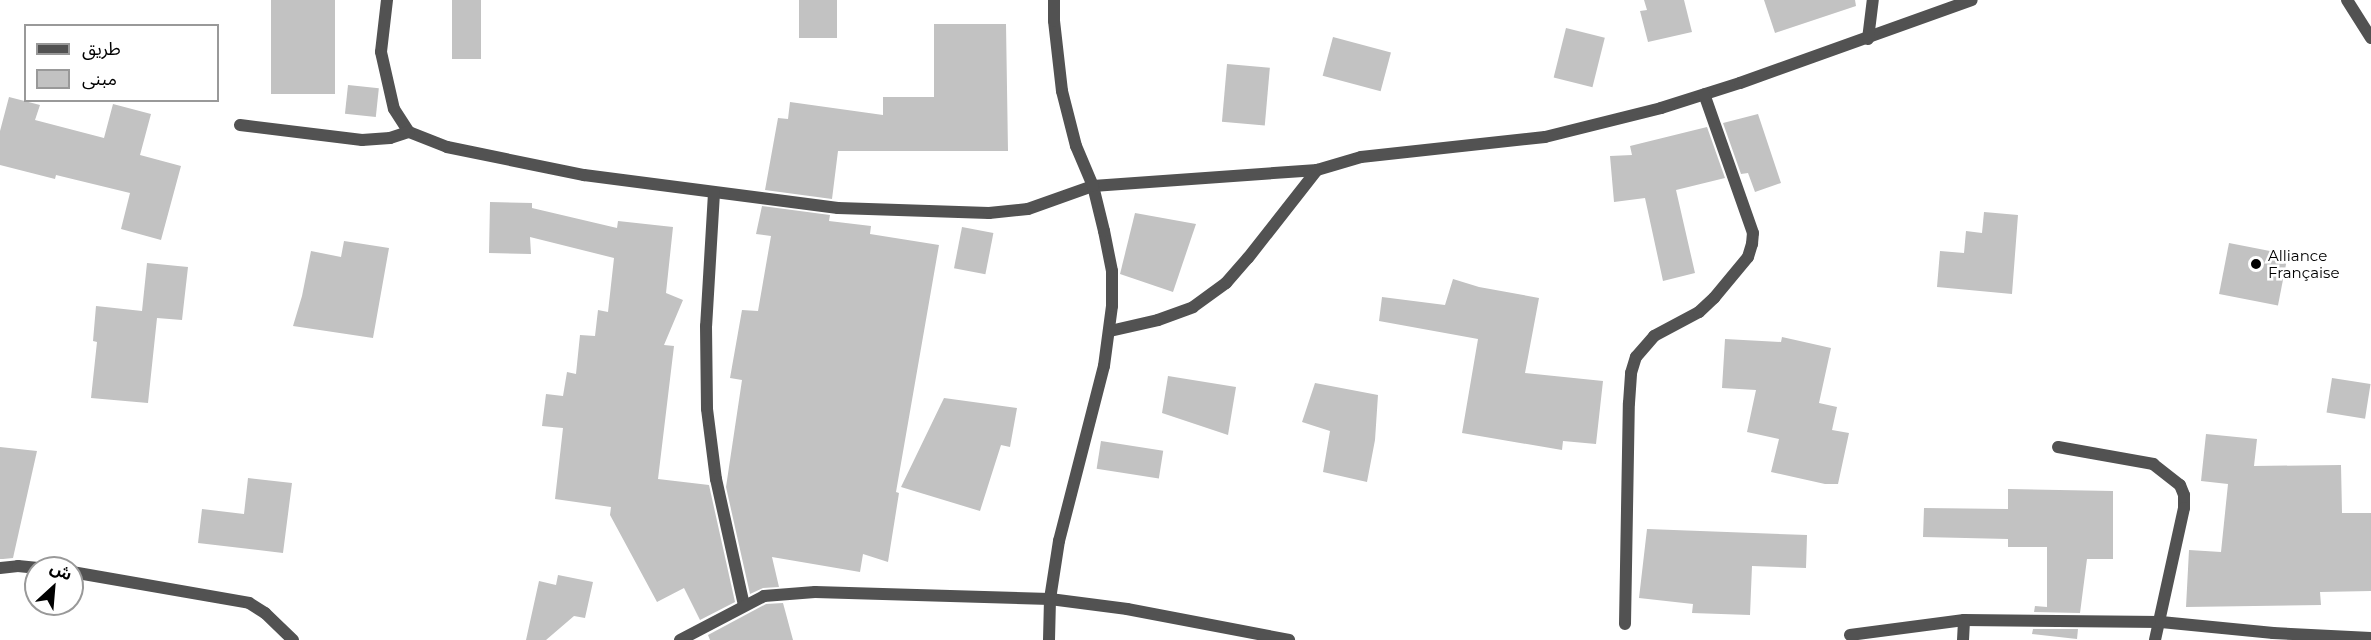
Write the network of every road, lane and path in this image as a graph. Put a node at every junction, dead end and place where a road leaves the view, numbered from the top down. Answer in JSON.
{"nodes":[{"id":1,"x":387,"y":0,"type":"edge"},
{"id":2,"x":1054,"y":0,"type":"edge"},
{"id":3,"x":1873,"y":0,"type":"edge"},
{"id":4,"x":1972,"y":0,"type":"edge"},
{"id":5,"x":2347,"y":0,"type":"edge"},
{"id":6,"x":2371,"y":38,"type":"edge"},
{"id":7,"x":1868,"y":39,"type":"junction"},
{"id":8,"x":1704,"y":94,"type":"junction"},
{"id":9,"x":240,"y":125,"type":"dead end"},
{"id":10,"x":409,"y":132,"type":"junction"},
{"id":11,"x":1317,"y":170,"type":"junction"},
{"id":12,"x":1093,"y":186,"type":"junction"},
{"id":13,"x":714,"y":193,"type":"junction"},
{"id":14,"x":1110,"y":331,"type":"junction"},
{"id":15,"x":2058,"y":447,"type":"dead end"},
{"id":16,"x":24,"y":567,"type":"edge"},
{"id":17,"x":0,"y":568,"type":"edge"},
{"id":18,"x":84,"y":574,"type":"edge"},
{"id":19,"x":1050,"y":599,"type":"junction"},
{"id":20,"x":744,"y":605,"type":"junction"},
{"id":21,"x":1964,"y":620,"type":"junction"},
{"id":22,"x":2161,"y":622,"type":"junction"},
{"id":23,"x":1625,"y":624,"type":"dead end"},
{"id":24,"x":1850,"y":635,"type":"dead end"},
{"id":25,"x":2272,"y":637,"type":"edge"},
{"id":26,"x":2371,"y":638,"type":"edge"},
{"id":27,"x":292,"y":640,"type":"edge"},
{"id":28,"x":680,"y":640,"type":"edge"},
{"id":29,"x":1049,"y":640,"type":"edge"},
{"id":30,"x":1289,"y":640,"type":"edge"},
{"id":31,"x":1963,"y":640,"type":"edge"},
{"id":32,"x":2156,"y":640,"type":"edge"}],
"edges":[{"from":1,"to":10,"type":"street"},
{"from":2,"to":12,"type":"street"},
{"from":3,"to":7,"type":"street"},
{"from":4,"to":7,"type":"street"},
{"from":5,"to":6,"type":"street"},
{"from":7,"to":8,"type":"street"},
{"from":8,"to":11,"type":"street"},
{"from":8,"to":23,"type":"street"},
{"from":9,"to":10,"type":"street"},
{"from":10,"to":13,"type":"street"},
{"from":11,"to":12,"type":"street"},
{"from":11,"to":14,"type":"street"},
{"from":12,"to":13,"type":"street"},
{"from":12,"to":14,"type":"street"},
{"from":13,"to":20,"type":"street"},
{"from":14,"to":19,"type":"street"},
{"from":15,"to":22,"type":"street"},
{"from":16,"to":17,"type":"street"},
{"from":18,"to":27,"type":"street"},
{"from":19,"to":20,"type":"street"},
{"from":19,"to":29,"type":"street"},
{"from":19,"to":30,"type":"street"},
{"from":20,"to":28,"type":"street"},
{"from":21,"to":22,"type":"street"},
{"from":21,"to":24,"type":"street"},
{"from":21,"to":31,"type":"street"},
{"from":22,"to":25,"type":"street"},
{"from":22,"to":32,"type":"street"},
{"from":25,"to":26,"type":"street"}]}
